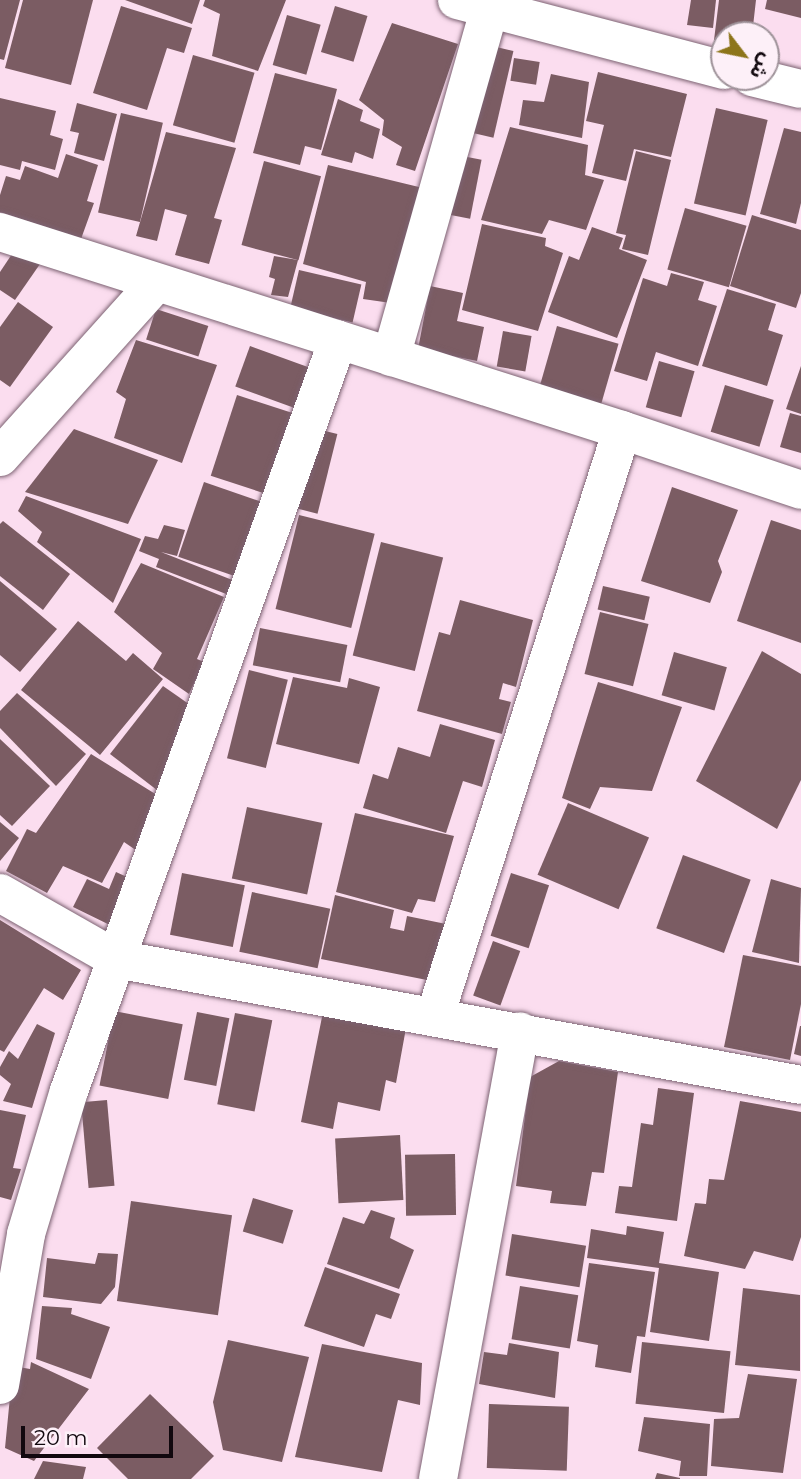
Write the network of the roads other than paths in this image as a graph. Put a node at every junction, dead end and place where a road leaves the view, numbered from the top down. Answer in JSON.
{"nodes":[{"id":1,"x":480,"y":3,"type":"edge"},
{"id":2,"x":710,"y":66,"type":"edge"},
{"id":3,"x":780,"y":84,"type":"edge"},
{"id":4,"x":801,"y":89,"type":"edge"},
{"id":5,"x":0,"y":232,"type":"edge"},
{"id":6,"x":156,"y":283,"type":"junction"},
{"id":7,"x":338,"y":340,"type":"junction"},
{"id":8,"x":391,"y":357,"type":"junction"},
{"id":9,"x":622,"y":430,"type":"junction"},
{"id":10,"x":0,"y":457,"type":"edge"},
{"id":11,"x":801,"y":491,"type":"edge"},
{"id":12,"x":0,"y":893,"type":"edge"},
{"id":13,"x":116,"y":959,"type":"junction"},
{"id":14,"x":435,"y":1016,"type":"junction"},
{"id":15,"x":520,"y":1031,"type":"junction"},
{"id":16,"x":801,"y":1085,"type":"edge"},
{"id":17,"x":13,"y":1228,"type":"edge"},
{"id":18,"x":0,"y":1385,"type":"edge"},
{"id":19,"x":438,"y":1479,"type":"edge"}],
"edges":[{"from":1,"to":2,"type":"street"},
{"from":1,"to":8,"type":"street"},
{"from":3,"to":4,"type":"street"},
{"from":5,"to":6,"type":"street"},
{"from":6,"to":7,"type":"street"},
{"from":6,"to":10,"type":"street"},
{"from":7,"to":8,"type":"street"},
{"from":7,"to":13,"type":"street"},
{"from":8,"to":9,"type":"street"},
{"from":9,"to":11,"type":"street"},
{"from":9,"to":14,"type":"street"},
{"from":12,"to":13,"type":"street"},
{"from":13,"to":14,"type":"street"},
{"from":13,"to":17,"type":"street"},
{"from":14,"to":15,"type":"street"},
{"from":15,"to":16,"type":"street"},
{"from":15,"to":19,"type":"street"},
{"from":17,"to":18,"type":"street"}]}
